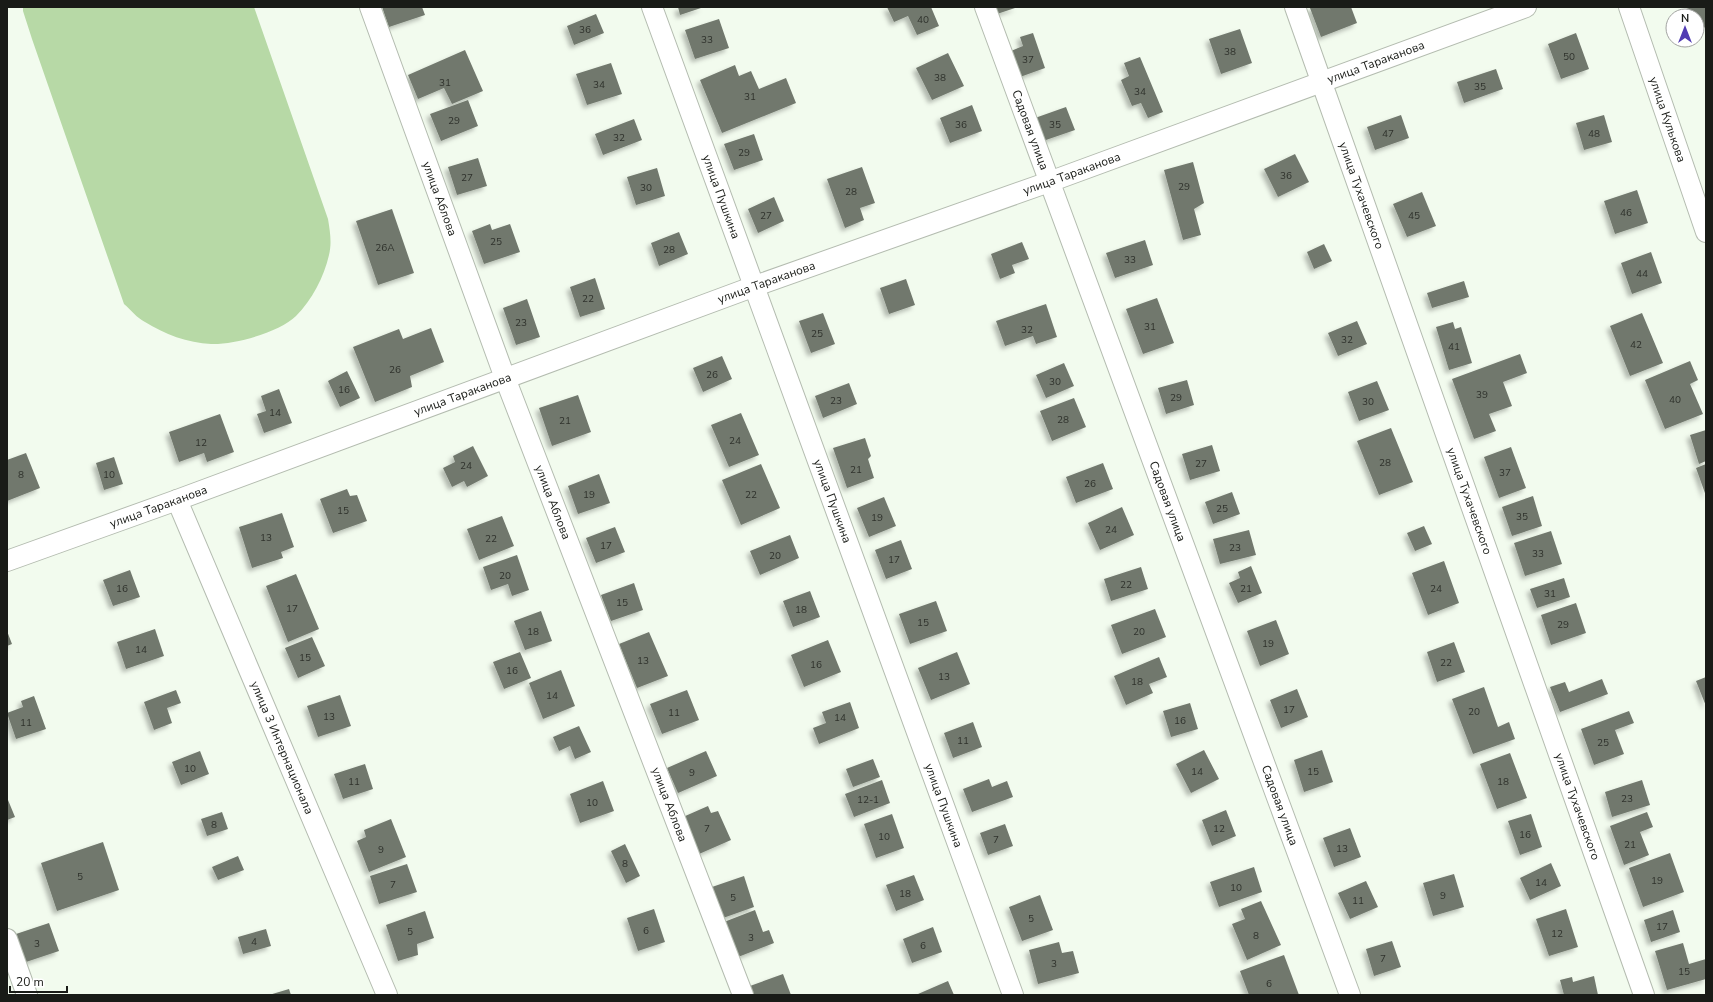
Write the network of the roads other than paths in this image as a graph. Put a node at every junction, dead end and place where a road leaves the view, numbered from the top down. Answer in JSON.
{"nodes":[{"id":1,"x":370,"y":7,"type":"edge"},
{"id":2,"x":652,"y":7,"type":"edge"},
{"id":3,"x":985,"y":7,"type":"edge"},
{"id":4,"x":1295,"y":7,"type":"edge"},
{"id":5,"x":1526,"y":7,"type":"edge"},
{"id":6,"x":1629,"y":7,"type":"edge"},
{"id":7,"x":1321,"y":81,"type":"junction"},
{"id":8,"x":1049,"y":182,"type":"junction"},
{"id":9,"x":1706,"y":232,"type":"edge"},
{"id":10,"x":755,"y":286,"type":"junction"},
{"id":11,"x":504,"y":378,"type":"junction"},
{"id":12,"x":177,"y":500,"type":"junction"},
{"id":13,"x":7,"y":561,"type":"edge"},
{"id":14,"x":7,"y":939,"type":"edge"},
{"id":15,"x":27,"y":995,"type":"edge"},
{"id":16,"x":387,"y":995,"type":"edge"},
{"id":17,"x":743,"y":995,"type":"edge"},
{"id":18,"x":1013,"y":995,"type":"edge"},
{"id":19,"x":1350,"y":995,"type":"edge"},
{"id":20,"x":1644,"y":995,"type":"edge"}],
"edges":[{"from":1,"to":11,"type":"street","name":"улица Аблова"},
{"from":2,"to":10,"type":"street","name":"улица Пушкина"},
{"from":3,"to":8,"type":"street","name":"Садовая улица"},
{"from":4,"to":7,"type":"street","name":"улица Тухачевского"},
{"from":5,"to":7,"type":"street","name":"улица Тараканова"},
{"from":6,"to":9,"type":"street","name":"улица Кулькова"},
{"from":7,"to":8,"type":"street","name":"улица Тараканова"},
{"from":7,"to":20,"type":"street","name":"улица Тухачевского"},
{"from":8,"to":10,"type":"street","name":"улица Тараканова"},
{"from":8,"to":19,"type":"street","name":"Садовая улица"},
{"from":10,"to":11,"type":"street","name":"улица Тараканова"},
{"from":10,"to":18,"type":"street","name":"улица Пушкина"},
{"from":11,"to":12,"type":"street","name":"улица Тараканова"},
{"from":11,"to":17,"type":"street","name":"улица Аблова"},
{"from":12,"to":13,"type":"street","name":"улица Тараканова"},
{"from":12,"to":16,"type":"street","name":"улица 3 Интернационала"},
{"from":14,"to":15,"type":"street"}]}
